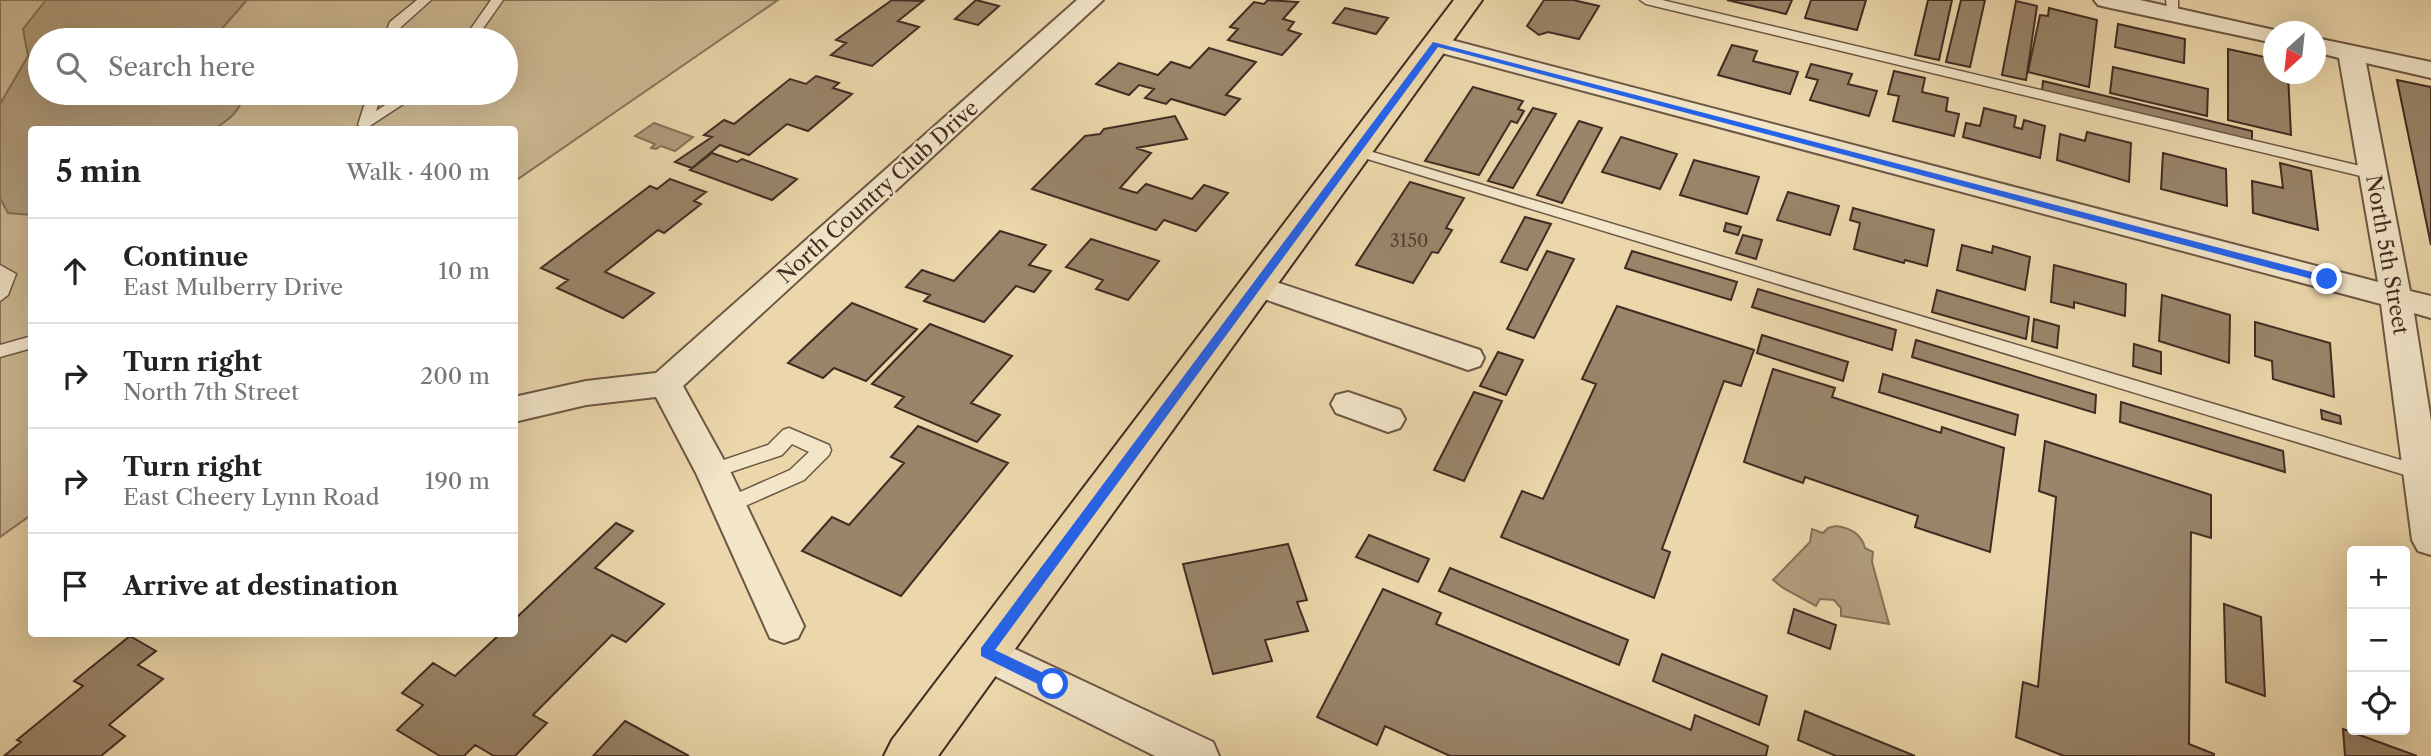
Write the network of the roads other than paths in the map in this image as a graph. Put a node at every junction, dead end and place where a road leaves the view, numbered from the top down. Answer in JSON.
{"nodes":[{"id":1,"x":425,"y":0,"type":"edge"},
{"id":2,"x":497,"y":0,"type":"edge"},
{"id":3,"x":1091,"y":0,"type":"edge"},
{"id":4,"x":1468,"y":0,"type":"edge"},
{"id":5,"x":1646,"y":0,"type":"edge"},
{"id":6,"x":2120,"y":2,"type":"edge"},
{"id":7,"x":2173,"y":7,"type":"edge"},
{"id":8,"x":394,"y":28,"type":"edge"},
{"id":9,"x":478,"y":28,"type":"edge"},
{"id":10,"x":2263,"y":33,"type":"edge"},
{"id":11,"x":1436,"y":44,"type":"junction"},
{"id":12,"x":2326,"y":47,"type":"edge"},
{"id":13,"x":2351,"y":53,"type":"junction"},
{"id":14,"x":2431,"y":70,"type":"edge"},
{"id":15,"x":371,"y":105,"type":"edge"},
{"id":16,"x":395,"y":105,"type":"edge"},
{"id":17,"x":363,"y":126,"type":"edge"},
{"id":18,"x":364,"y":126,"type":"edge"},
{"id":19,"x":1356,"y":151,"type":"junction"},
{"id":20,"x":2373,"y":174,"type":"junction"},
{"id":21,"x":0,"y":270,"type":"edge"},
{"id":22,"x":1258,"y":286,"type":"junction"},
{"id":23,"x":0,"y":295,"type":"edge"},
{"id":24,"x":2396,"y":298,"type":"junction"},
{"id":25,"x":2431,"y":307,"type":"edge"},
{"id":26,"x":28,"y":343,"type":"edge"},
{"id":27,"x":0,"y":351,"type":"edge"},
{"id":28,"x":1468,"y":358,"type":"dead end"},
{"id":29,"x":665,"y":384,"type":"junction"},
{"id":30,"x":1348,"y":404,"type":"dead end"},
{"id":31,"x":518,"y":409,"type":"edge"},
{"id":32,"x":1388,"y":419,"type":"dead end"},
{"id":33,"x":713,"y":471,"type":"junction"},
{"id":34,"x":2426,"y":474,"type":"edge"},
{"id":35,"x":729,"y":505,"type":"junction"},
{"id":36,"x":2431,"y":540,"type":"edge"},
{"id":37,"x":784,"y":626,"type":"dead end"},
{"id":38,"x":985,"y":652,"type":"junction"},
{"id":39,"x":909,"y":756,"type":"edge"},
{"id":40,"x":1198,"y":756,"type":"edge"}],
"edges":[{"from":1,"to":8,"type":"lane"},
{"from":2,"to":9,"type":"lane"},
{"from":3,"to":29,"type":"street","name":"North Country Club Drive"},
{"from":4,"to":11,"type":"main road"},
{"from":5,"to":20,"type":"lane"},
{"from":6,"to":7,"type":"street"},
{"from":7,"to":10,"type":"street"},
{"from":11,"to":19,"type":"main road"},
{"from":11,"to":24,"type":"street"},
{"from":12,"to":13,"type":"street"},
{"from":13,"to":14,"type":"street"},
{"from":13,"to":20,"type":"street","name":"North 5th Street"},
{"from":15,"to":17,"type":"lane"},
{"from":16,"to":18,"type":"lane"},
{"from":19,"to":22,"type":"main road"},
{"from":19,"to":34,"type":"lane"},
{"from":20,"to":24,"type":"street","name":"North 5th Street"},
{"from":21,"to":23,"type":"lane"},
{"from":22,"to":28,"type":"street"},
{"from":22,"to":38,"type":"main road"},
{"from":24,"to":25,"type":"street"},
{"from":24,"to":34,"type":"street","name":"North 5th Street"},
{"from":26,"to":27,"type":"lane"},
{"from":29,"to":31,"type":"street"},
{"from":29,"to":33,"type":"street"},
{"from":30,"to":32,"type":"street"},
{"from":33,"to":35,"type":"street"},
{"from":33,"to":35,"type":"lane"},
{"from":34,"to":36,"type":"street","name":"North 5th Street"},
{"from":35,"to":37,"type":"street"},
{"from":38,"to":39,"type":"main road"},
{"from":38,"to":40,"type":"street"}]}
